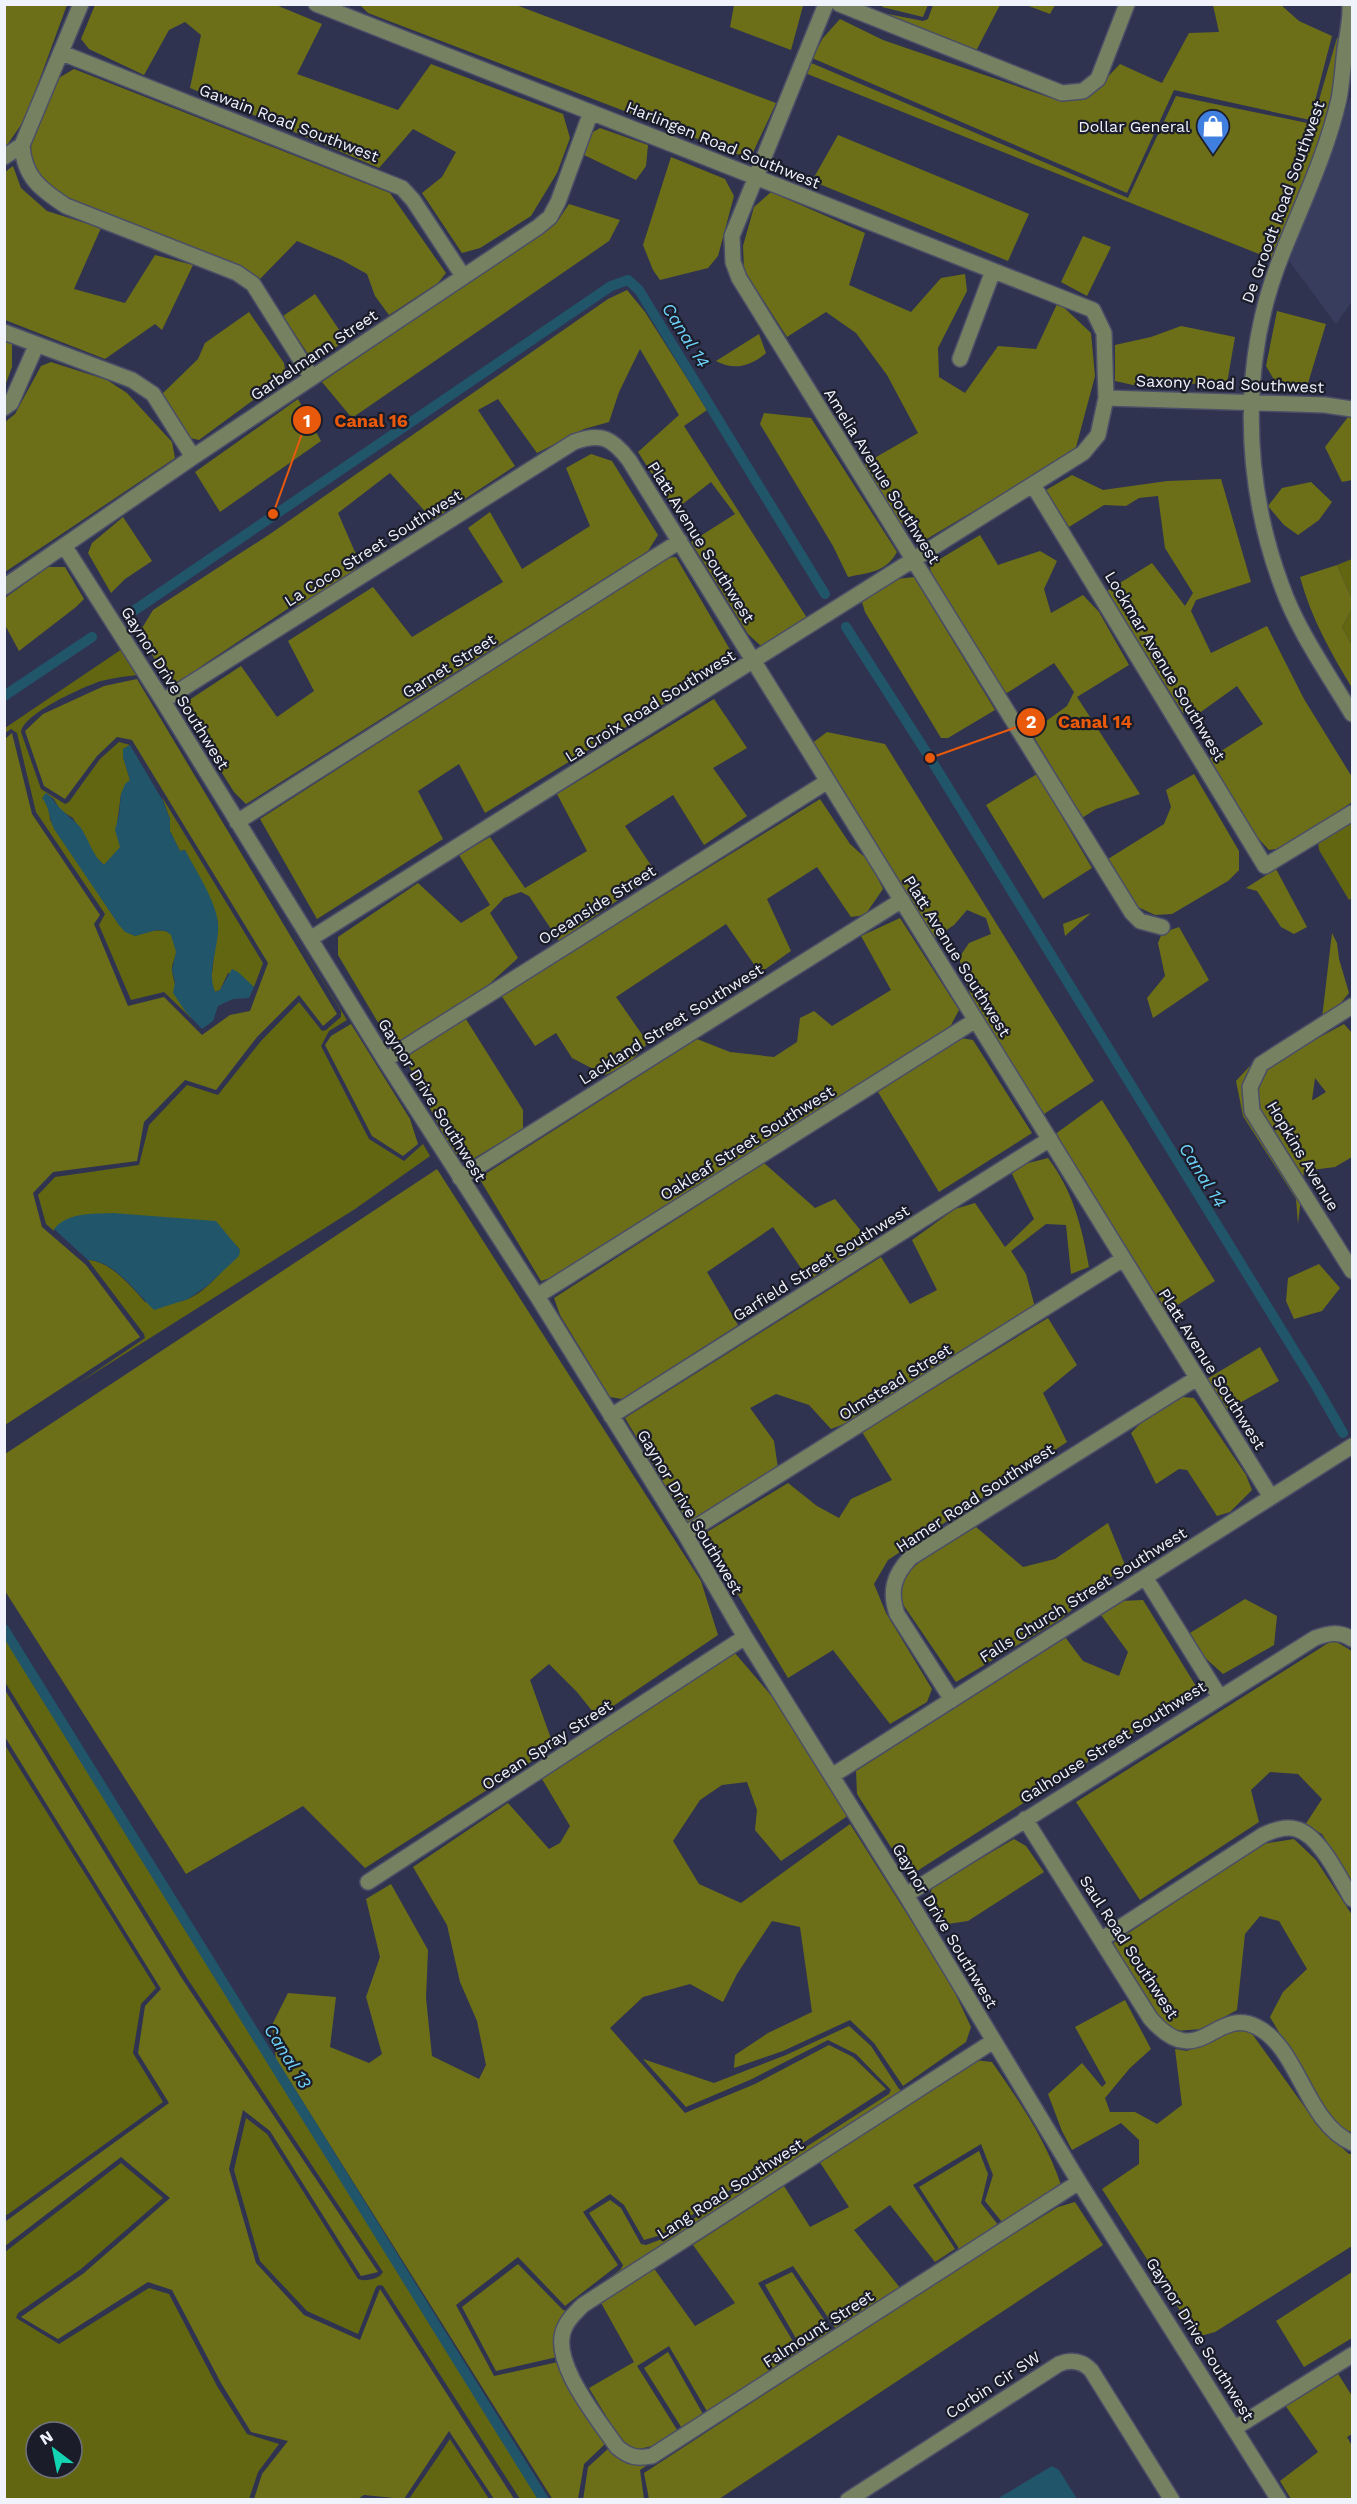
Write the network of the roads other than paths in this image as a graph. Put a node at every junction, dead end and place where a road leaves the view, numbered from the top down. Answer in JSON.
{"nodes":[{"id":1,"x":81,"y":4,"type":"edge"},
{"id":2,"x":826,"y":4,"type":"edge"},
{"id":3,"x":839,"y":4,"type":"edge"},
{"id":4,"x":1127,"y":4,"type":"edge"},
{"id":5,"x":1350,"y":4,"type":"edge"},
{"id":6,"x":326,"y":6,"type":"edge"},
{"id":7,"x":62,"y":54,"type":"junction"},
{"id":8,"x":591,"y":112,"type":"junction"},
{"id":9,"x":22,"y":145,"type":"junction"},
{"id":10,"x":4,"y":157,"type":"edge"},
{"id":11,"x":757,"y":178,"type":"junction"},
{"id":12,"x":993,"y":271,"type":"junction"},
{"id":13,"x":463,"y":276,"type":"junction"},
{"id":14,"x":4,"y":332,"type":"edge"},
{"id":15,"x":1104,"y":333,"type":"joint"},
{"id":16,"x":36,"y":346,"type":"junction"},
{"id":17,"x":960,"y":359,"type":"dead end"},
{"id":18,"x":312,"y":378,"type":"junction"},
{"id":19,"x":1106,"y":398,"type":"junction"},
{"id":20,"x":1251,"y":402,"type":"junction"},
{"id":21,"x":4,"y":408,"type":"edge"},
{"id":22,"x":1353,"y":409,"type":"edge"},
{"id":23,"x":606,"y":438,"type":"joint"},
{"id":24,"x":193,"y":457,"type":"junction"},
{"id":25,"x":1033,"y":485,"type":"junction"},
{"id":26,"x":680,"y":541,"type":"junction"},
{"id":27,"x":64,"y":547,"type":"junction"},
{"id":28,"x":914,"y":561,"type":"junction"},
{"id":29,"x":4,"y":587,"type":"edge"},
{"id":30,"x":754,"y":662,"type":"junction"},
{"id":31,"x":163,"y":701,"type":"junction"},
{"id":32,"x":1353,"y":714,"type":"edge"},
{"id":33,"x":828,"y":781,"type":"junction"},
{"id":34,"x":1353,"y":813,"type":"edge"},
{"id":35,"x":237,"y":822,"type":"junction"},
{"id":36,"x":902,"y":900,"type":"junction"},
{"id":37,"x":1162,"y":927,"type":"dead end"},
{"id":38,"x":310,"y":939,"type":"junction"},
{"id":39,"x":1353,"y":1006,"type":"edge"},
{"id":40,"x":976,"y":1020,"type":"junction"},
{"id":41,"x":385,"y":1060,"type":"junction"},
{"id":42,"x":1050,"y":1139,"type":"junction"},
{"id":43,"x":460,"y":1178,"type":"junction"},
{"id":44,"x":1123,"y":1259,"type":"junction"},
{"id":45,"x":1353,"y":1271,"type":"edge"},
{"id":46,"x":537,"y":1296,"type":"junction"},
{"id":47,"x":1197,"y":1378,"type":"junction"},
{"id":48,"x":611,"y":1416,"type":"junction"},
{"id":49,"x":1353,"y":1446,"type":"edge"},
{"id":50,"x":1271,"y":1497,"type":"junction"},
{"id":51,"x":685,"y":1534,"type":"junction"},
{"id":52,"x":1145,"y":1577,"type":"junction"},
{"id":53,"x":1348,"y":1636,"type":"edge"},
{"id":54,"x":745,"y":1637,"type":"junction"},
{"id":55,"x":1219,"y":1696,"type":"junction"},
{"id":56,"x":952,"y":1700,"type":"junction"},
{"id":57,"x":832,"y":1775,"type":"junction"},
{"id":58,"x":1025,"y":1819,"type":"junction"},
{"id":59,"x":368,"y":1882,"type":"dead end"},
{"id":60,"x":906,"y":1895,"type":"junction"},
{"id":61,"x":1353,"y":1899,"type":"edge"},
{"id":62,"x":1102,"y":1939,"type":"junction"},
{"id":63,"x":992,"y":2042,"type":"junction"},
{"id":64,"x":1353,"y":2143,"type":"edge"},
{"id":65,"x":1079,"y":2182,"type":"junction"},
{"id":66,"x":1353,"y":2355,"type":"edge"},
{"id":67,"x":588,"y":2404,"type":"joint"},
{"id":68,"x":1235,"y":2428,"type":"junction"},
{"id":69,"x":848,"y":2499,"type":"edge"},
{"id":70,"x":1172,"y":2499,"type":"edge"},
{"id":71,"x":1279,"y":2499,"type":"edge"}],
"edges":[{"from":1,"to":7,"type":"street"},
{"from":2,"to":11,"type":"street","name":"Amelia Avenue Southwest"},
{"from":3,"to":4,"type":"street"},
{"from":5,"to":20,"type":"street","name":"De Groodt Road Southwest"},
{"from":6,"to":8,"type":"street","name":"Harlingen Road Southwest"},
{"from":7,"to":9,"type":"street"},
{"from":7,"to":13,"type":"street","name":"Gawain Road Southwest"},
{"from":8,"to":11,"type":"street","name":"Harlingen Road Southwest"},
{"from":8,"to":13,"type":"street","name":"Garbelmann Street"},
{"from":9,"to":10,"type":"street"},
{"from":9,"to":18,"type":"street"},
{"from":11,"to":12,"type":"street","name":"Harlingen Road Southwest"},
{"from":11,"to":28,"type":"street","name":"Amelia Avenue Southwest"},
{"from":12,"to":15,"type":"street","name":"Harlingen Road Southwest"},
{"from":12,"to":17,"type":"street"},
{"from":13,"to":18,"type":"street","name":"Garbelmann Street"},
{"from":14,"to":16,"type":"street"},
{"from":15,"to":19,"type":"street","name":"La Croix Road Southwest"},
{"from":16,"to":21,"type":"street"},
{"from":16,"to":24,"type":"street"},
{"from":18,"to":24,"type":"street","name":"Garbelmann Street"},
{"from":19,"to":20,"type":"street","name":"Saxony Road Southwest"},
{"from":19,"to":25,"type":"street","name":"La Croix Road Southwest"},
{"from":20,"to":22,"type":"street","name":"Saxony Road Southwest"},
{"from":20,"to":32,"type":"street","name":"De Groodt Road Southwest"},
{"from":23,"to":26,"type":"street","name":"Platt Avenue Southwest"},
{"from":23,"to":31,"type":"street","name":"La Coco Street Southwest"},
{"from":24,"to":27,"type":"street","name":"Garbelmann Street"},
{"from":25,"to":28,"type":"street","name":"La Croix Road Southwest"},
{"from":25,"to":34,"type":"street","name":"Lockmar Avenue Southwest"},
{"from":26,"to":30,"type":"street","name":"Platt Avenue Southwest"},
{"from":26,"to":35,"type":"street","name":"Garnet Street"},
{"from":27,"to":29,"type":"street","name":"Garbelmann Street"},
{"from":27,"to":31,"type":"street","name":"Gaynor Drive Southwest"},
{"from":28,"to":30,"type":"street","name":"La Croix Road Southwest"},
{"from":28,"to":37,"type":"street","name":"Amelia Avenue Southwest"},
{"from":30,"to":33,"type":"street","name":"Platt Avenue Southwest"},
{"from":30,"to":38,"type":"street","name":"La Croix Road Southwest"},
{"from":31,"to":35,"type":"street","name":"Gaynor Drive Southwest"},
{"from":33,"to":36,"type":"street","name":"Platt Avenue Southwest"},
{"from":33,"to":41,"type":"street","name":"Oceanside Street"},
{"from":35,"to":38,"type":"street","name":"Gaynor Drive Southwest"},
{"from":36,"to":40,"type":"street","name":"Platt Avenue Southwest"},
{"from":36,"to":43,"type":"street","name":"Lackland Street Southwest"},
{"from":38,"to":41,"type":"street","name":"Gaynor Drive Southwest"},
{"from":39,"to":45,"type":"street","name":"Hopkins Avenue"},
{"from":40,"to":42,"type":"street","name":"Platt Avenue Southwest"},
{"from":40,"to":46,"type":"street","name":"Oakleaf Street Southwest"},
{"from":41,"to":43,"type":"street","name":"Gaynor Drive Southwest"},
{"from":42,"to":44,"type":"street","name":"Platt Avenue Southwest"},
{"from":42,"to":48,"type":"street","name":"Garfield Street Southwest"},
{"from":43,"to":46,"type":"street","name":"Gaynor Drive Southwest"},
{"from":44,"to":47,"type":"street","name":"Platt Avenue Southwest"},
{"from":44,"to":51,"type":"street","name":"Olmstead Street"},
{"from":46,"to":48,"type":"street","name":"Gaynor Drive Southwest"},
{"from":47,"to":50,"type":"street","name":"Platt Avenue Southwest"},
{"from":47,"to":56,"type":"street","name":"Hamer Road Southwest"},
{"from":48,"to":51,"type":"street","name":"Gaynor Drive Southwest"},
{"from":49,"to":50,"type":"street","name":"Falls Church Street Southwest"},
{"from":50,"to":52,"type":"street","name":"Falls Church Street Southwest"},
{"from":51,"to":54,"type":"street","name":"Gaynor Drive Southwest"},
{"from":52,"to":55,"type":"street"},
{"from":52,"to":56,"type":"street","name":"Falls Church Street Southwest"},
{"from":53,"to":55,"type":"street","name":"Galhouse Street Southwest"},
{"from":54,"to":57,"type":"street","name":"Gaynor Drive Southwest"},
{"from":54,"to":59,"type":"street","name":"Ocean Spray Street"},
{"from":55,"to":58,"type":"street","name":"Galhouse Street Southwest"},
{"from":56,"to":57,"type":"street","name":"Falls Church Street Southwest"},
{"from":57,"to":60,"type":"street","name":"Gaynor Drive Southwest"},
{"from":58,"to":60,"type":"street","name":"Galhouse Street Southwest"},
{"from":58,"to":62,"type":"street","name":"Saul Road Southwest"},
{"from":60,"to":63,"type":"street","name":"Gaynor Drive Southwest"},
{"from":61,"to":62,"type":"street"},
{"from":62,"to":64,"type":"street","name":"Saul Road Southwest"},
{"from":63,"to":65,"type":"street","name":"Gaynor Drive Southwest"},
{"from":63,"to":67,"type":"street","name":"Lang Road Southwest"},
{"from":65,"to":67,"type":"street","name":"Falmount Street"},
{"from":65,"to":68,"type":"street","name":"Gaynor Drive Southwest"},
{"from":66,"to":68,"type":"street"},
{"from":68,"to":71,"type":"street","name":"Gaynor Drive Southwest"},
{"from":69,"to":70,"type":"street","name":"Corbin Cir SW"}]}
